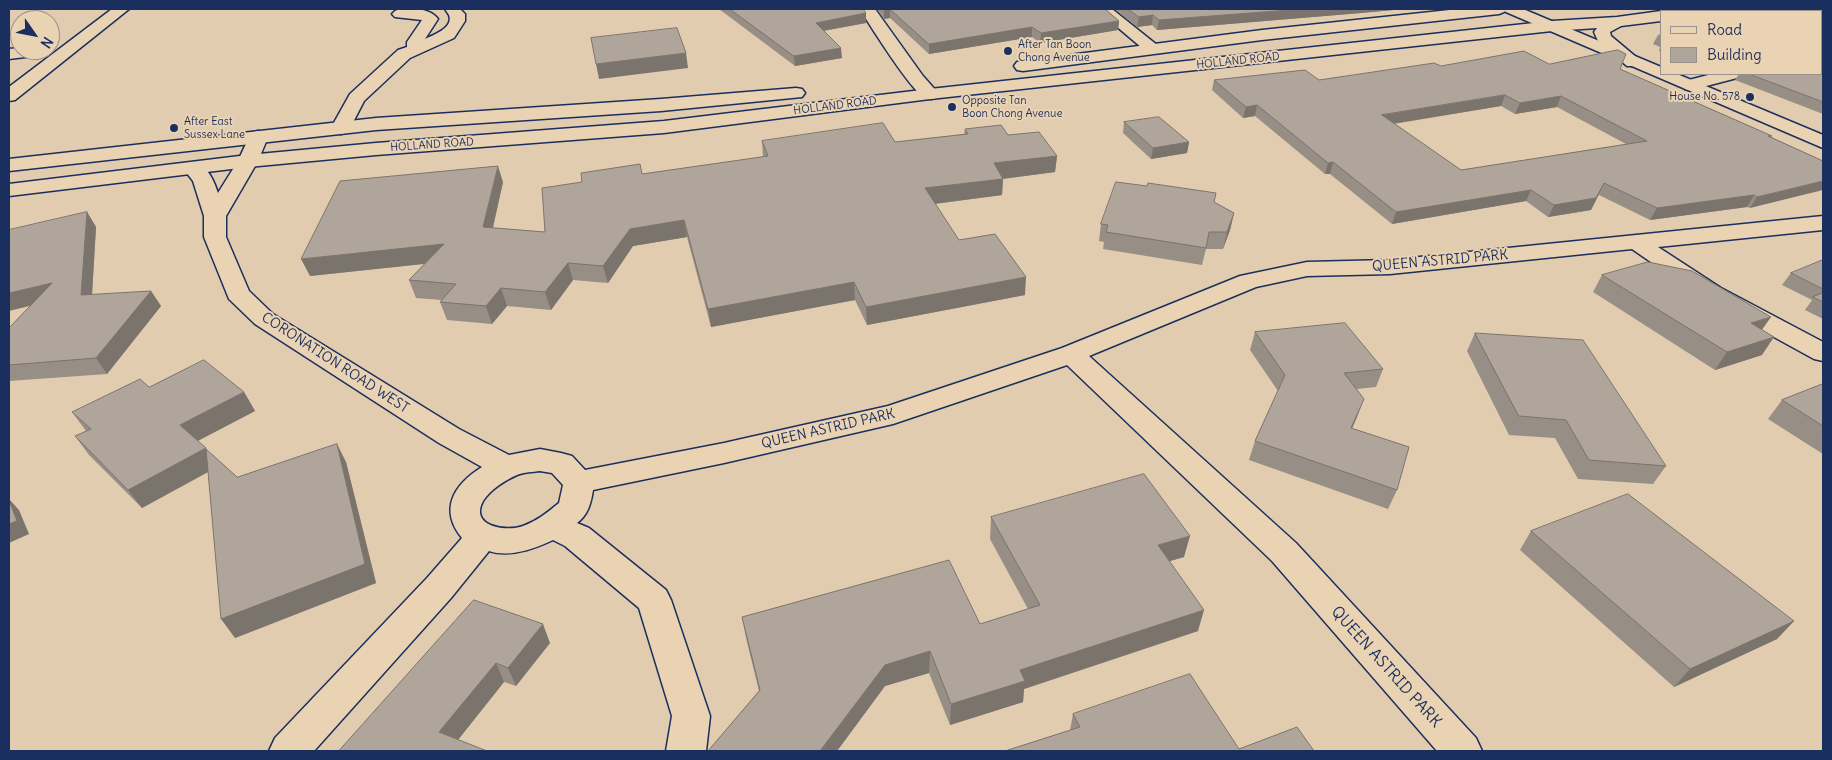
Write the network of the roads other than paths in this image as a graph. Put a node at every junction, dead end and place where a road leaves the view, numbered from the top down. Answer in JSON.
{"nodes":[{"id":1,"x":121,"y":9,"type":"edge"},
{"id":2,"x":452,"y":9,"type":"edge"},
{"id":3,"x":867,"y":9,"type":"edge"},
{"id":4,"x":1103,"y":9,"type":"edge"},
{"id":5,"x":1499,"y":9,"type":"edge"},
{"id":6,"x":1511,"y":9,"type":"edge"},
{"id":7,"x":400,"y":14,"type":"dead end"},
{"id":8,"x":1660,"y":16,"type":"edge"},
{"id":9,"x":1617,"y":22,"type":"junction"},
{"id":10,"x":1552,"y":26,"type":"junction"},
{"id":11,"x":72,"y":47,"type":"junction"},
{"id":12,"x":60,"y":48,"type":"edge"},
{"id":13,"x":1154,"y":48,"type":"junction"},
{"id":14,"x":415,"y":49,"type":"junction"},
{"id":15,"x":1633,"y":62,"type":"junction"},
{"id":16,"x":1006,"y":68,"type":"dead end"},
{"id":17,"x":1660,"y":72,"type":"edge"},
{"id":18,"x":956,"y":75,"type":"dead end"},
{"id":19,"x":1667,"y":75,"type":"edge"},
{"id":20,"x":1727,"y":75,"type":"edge"},
{"id":21,"x":1690,"y":85,"type":"junction"},
{"id":22,"x":923,"y":87,"type":"junction"},
{"id":23,"x":832,"y":89,"type":"dead end"},
{"id":24,"x":813,"y":91,"type":"dead end"},
{"id":25,"x":9,"y":96,"type":"edge"},
{"id":26,"x":341,"y":128,"type":"junction"},
{"id":27,"x":258,"y":137,"type":"junction"},
{"id":28,"x":1823,"y":142,"type":"edge"},
{"id":29,"x":248,"y":162,"type":"junction"},
{"id":30,"x":9,"y":165,"type":"edge"},
{"id":31,"x":193,"y":168,"type":"junction"},
{"id":32,"x":9,"y":190,"type":"edge"},
{"id":33,"x":215,"y":216,"type":"junction"},
{"id":34,"x":1823,"y":223,"type":"edge"},
{"id":35,"x":1636,"y":242,"type":"junction"},
{"id":36,"x":1823,"y":353,"type":"edge"},
{"id":37,"x":1071,"y":354,"type":"junction"},
{"id":38,"x":506,"y":467,"type":"junction"},
{"id":39,"x":579,"y":482,"type":"junction"},
{"id":40,"x":554,"y":527,"type":"junction"},
{"id":41,"x":482,"y":537,"type":"junction"},
{"id":42,"x":289,"y":751,"type":"edge"},
{"id":43,"x":686,"y":751,"type":"edge"},
{"id":44,"x":1462,"y":751,"type":"edge"}],
"edges":[{"from":1,"to":11,"type":"street"},
{"from":2,"to":14,"type":"street"},
{"from":3,"to":22,"type":"street"},
{"from":4,"to":13,"type":"street"},
{"from":5,"to":13,"type":"street","name":"HOLLAND ROAD"},
{"from":6,"to":10,"type":"street"},
{"from":7,"to":14,"type":"street"},
{"from":8,"to":9,"type":"street","name":"HOLLAND ROAD"},
{"from":9,"to":10,"type":"street","name":"HOLLAND ROAD"},
{"from":9,"to":15,"type":"street"},
{"from":10,"to":15,"type":"street"},
{"from":10,"to":22,"type":"street","name":"HOLLAND ROAD"},
{"from":11,"to":12,"type":"street"},
{"from":11,"to":25,"type":"street"},
{"from":13,"to":16,"type":"street","name":"HOLLAND ROAD"},
{"from":14,"to":26,"type":"street"},
{"from":15,"to":17,"type":"street"},
{"from":18,"to":22,"type":"street","name":"HOLLAND ROAD"},
{"from":19,"to":21,"type":"street"},
{"from":20,"to":21,"type":"street"},
{"from":21,"to":28,"type":"street"},
{"from":22,"to":23,"type":"street","name":"HOLLAND ROAD"},
{"from":22,"to":29,"type":"street","name":"HOLLAND ROAD"},
{"from":24,"to":26,"type":"street","name":"HOLLAND ROAD"},
{"from":26,"to":27,"type":"street","name":"HOLLAND ROAD"},
{"from":27,"to":29,"type":"street"},
{"from":27,"to":30,"type":"street","name":"HOLLAND ROAD"},
{"from":29,"to":31,"type":"street","name":"HOLLAND ROAD"},
{"from":29,"to":33,"type":"street"},
{"from":31,"to":32,"type":"street","name":"HOLLAND ROAD"},
{"from":31,"to":33,"type":"street","name":"CORONATION ROAD WEST"},
{"from":33,"to":38,"type":"street","name":"CORONATION ROAD WEST"},
{"from":34,"to":35,"type":"street","name":"QUEEN ASTRID PARK"},
{"from":35,"to":36,"type":"street"},
{"from":35,"to":37,"type":"street","name":"QUEEN ASTRID PARK"},
{"from":37,"to":39,"type":"street","name":"QUEEN ASTRID PARK"},
{"from":37,"to":44,"type":"street","name":"QUEEN ASTRID PARK"},
{"from":38,"to":39,"type":"street"},
{"from":38,"to":41,"type":"street"},
{"from":39,"to":40,"type":"street"},
{"from":40,"to":41,"type":"street"},
{"from":40,"to":43,"type":"street"},
{"from":41,"to":42,"type":"street"}]}
